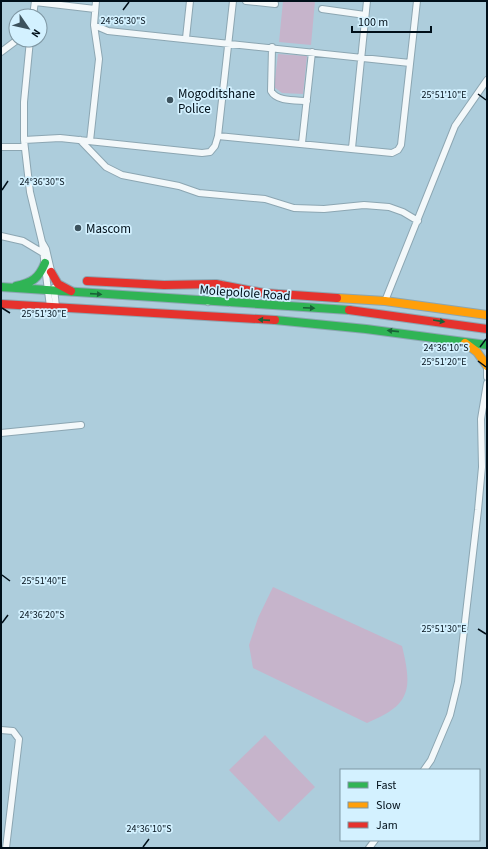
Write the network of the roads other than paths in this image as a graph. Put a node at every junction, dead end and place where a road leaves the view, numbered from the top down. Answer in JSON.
{"nodes":[{"id":1,"x":96,"y":1,"type":"edge"},
{"id":2,"x":190,"y":1,"type":"edge"},
{"id":3,"x":232,"y":1,"type":"edge"},
{"id":4,"x":246,"y":1,"type":"edge"},
{"id":5,"x":367,"y":1,"type":"edge"},
{"id":6,"x":417,"y":1,"type":"edge"},
{"id":7,"x":35,"y":2,"type":"edge"},
{"id":8,"x":275,"y":4,"type":"dead end"},
{"id":9,"x":95,"y":9,"type":"junction"},
{"id":10,"x":322,"y":9,"type":"dead end"},
{"id":11,"x":366,"y":15,"type":"junction"},
{"id":12,"x":94,"y":25,"type":"junction"},
{"id":13,"x":186,"y":38,"type":"junction"},
{"id":14,"x":228,"y":43,"type":"junction"},
{"id":15,"x":29,"y":48,"type":"edge"},
{"id":16,"x":272,"y":48,"type":"junction"},
{"id":17,"x":312,"y":52,"type":"junction"},
{"id":18,"x":361,"y":58,"type":"junction"},
{"id":19,"x":410,"y":63,"type":"junction"},
{"id":20,"x":487,"y":80,"type":"edge"},
{"id":21,"x":307,"y":101,"type":"junction"},
{"id":22,"x":218,"y":136,"type":"junction"},
{"id":23,"x":24,"y":140,"type":"junction"},
{"id":24,"x":80,"y":140,"type":"junction"},
{"id":25,"x":90,"y":141,"type":"junction"},
{"id":26,"x":302,"y":143,"type":"junction"},
{"id":27,"x":1,"y":147,"type":"edge"},
{"id":28,"x":24,"y":147,"type":"junction"},
{"id":29,"x":352,"y":148,"type":"junction"},
{"id":30,"x":418,"y":221,"type":"junction"},
{"id":31,"x":1,"y":236,"type":"edge"},
{"id":32,"x":42,"y":242,"type":"junction"},
{"id":33,"x":43,"y":253,"type":"junction"},
{"id":34,"x":45,"y":263,"type":"junction"},
{"id":35,"x":51,"y":272,"type":"junction"},
{"id":36,"x":87,"y":281,"type":"dead end"},
{"id":37,"x":3,"y":287,"type":"edge"},
{"id":38,"x":221,"y":287,"type":"junction"},
{"id":39,"x":52,"y":292,"type":"junction"},
{"id":40,"x":75,"y":293,"type":"junction"},
{"id":41,"x":385,"y":301,"type":"junction"},
{"id":42,"x":208,"y":302,"type":"junction"},
{"id":43,"x":230,"y":303,"type":"junction"},
{"id":44,"x":1,"y":304,"type":"edge"},
{"id":45,"x":53,"y":307,"type":"junction"},
{"id":46,"x":487,"y":315,"type":"edge"},
{"id":47,"x":487,"y":329,"type":"edge"},
{"id":48,"x":462,"y":341,"type":"junction"},
{"id":49,"x":487,"y":345,"type":"edge"},
{"id":50,"x":487,"y":361,"type":"edge"},
{"id":51,"x":487,"y":366,"type":"edge"},
{"id":52,"x":487,"y":377,"type":"edge"},
{"id":53,"x":487,"y":383,"type":"edge"},
{"id":54,"x":81,"y":425,"type":"dead end"},
{"id":55,"x":1,"y":433,"type":"edge"},
{"id":56,"x":1,"y":730,"type":"edge"},
{"id":57,"x":425,"y":769,"type":"edge"},
{"id":58,"x":6,"y":848,"type":"edge"}],
"edges":[{"from":1,"to":9,"type":"street"},
{"from":2,"to":13,"type":"street"},
{"from":3,"to":14,"type":"street"},
{"from":4,"to":8,"type":"street"},
{"from":5,"to":11,"type":"street"},
{"from":6,"to":19,"type":"street"},
{"from":7,"to":9,"type":"street"},
{"from":9,"to":12,"type":"street"},
{"from":10,"to":11,"type":"street"},
{"from":11,"to":18,"type":"street"},
{"from":12,"to":13,"type":"street"},
{"from":12,"to":25,"type":"street"},
{"from":13,"to":14,"type":"street"},
{"from":14,"to":16,"type":"street"},
{"from":14,"to":22,"type":"street"},
{"from":15,"to":23,"type":"street"},
{"from":16,"to":17,"type":"street"},
{"from":16,"to":21,"type":"street"},
{"from":17,"to":18,"type":"street"},
{"from":17,"to":21,"type":"street"},
{"from":18,"to":19,"type":"street"},
{"from":18,"to":29,"type":"street"},
{"from":19,"to":29,"type":"street"},
{"from":20,"to":30,"type":"street"},
{"from":21,"to":26,"type":"street"},
{"from":22,"to":25,"type":"street"},
{"from":22,"to":26,"type":"street"},
{"from":23,"to":24,"type":"street"},
{"from":23,"to":28,"type":"street"},
{"from":24,"to":25,"type":"street"},
{"from":24,"to":30,"type":"street"},
{"from":26,"to":29,"type":"street"},
{"from":27,"to":28,"type":"street"},
{"from":28,"to":32,"type":"street"},
{"from":30,"to":41,"type":"street"},
{"from":31,"to":33,"type":"street"},
{"from":32,"to":33,"type":"street"},
{"from":32,"to":35,"type":"street"},
{"from":33,"to":34,"type":"street"},
{"from":34,"to":37,"type":"main road"},
{"from":34,"to":39,"type":"street"},
{"from":35,"to":39,"type":"street"},
{"from":35,"to":40,"type":"main road"},
{"from":36,"to":38,"type":"main road"},
{"from":37,"to":39,"type":"main road","name":"Molepolole Road"},
{"from":38,"to":41,"type":"main road"},
{"from":38,"to":42,"type":"street"},
{"from":38,"to":43,"type":"street"},
{"from":39,"to":40,"type":"main road","name":"Molepolole Road"},
{"from":39,"to":45,"type":"street"},
{"from":40,"to":42,"type":"main road","name":"Molepolole Road","one_way":true},
{"from":41,"to":46,"type":"main road"},
{"from":42,"to":43,"type":"main road","name":"Molepolole Road"},
{"from":43,"to":47,"type":"main road","name":"Molepolole Road","one_way":true},
{"from":44,"to":45,"type":"main road","name":"Molepolole Road"},
{"from":48,"to":45,"type":"main road","name":"Molepolole Road","one_way":true},
{"from":48,"to":49,"type":"main road","name":"Molepolole Road"},
{"from":48,"to":51,"type":"main road"},
{"from":50,"to":51,"type":"street"},
{"from":51,"to":52,"type":"street"},
{"from":53,"to":57,"type":"street"},
{"from":54,"to":55,"type":"street"},
{"from":56,"to":58,"type":"street"}]}
